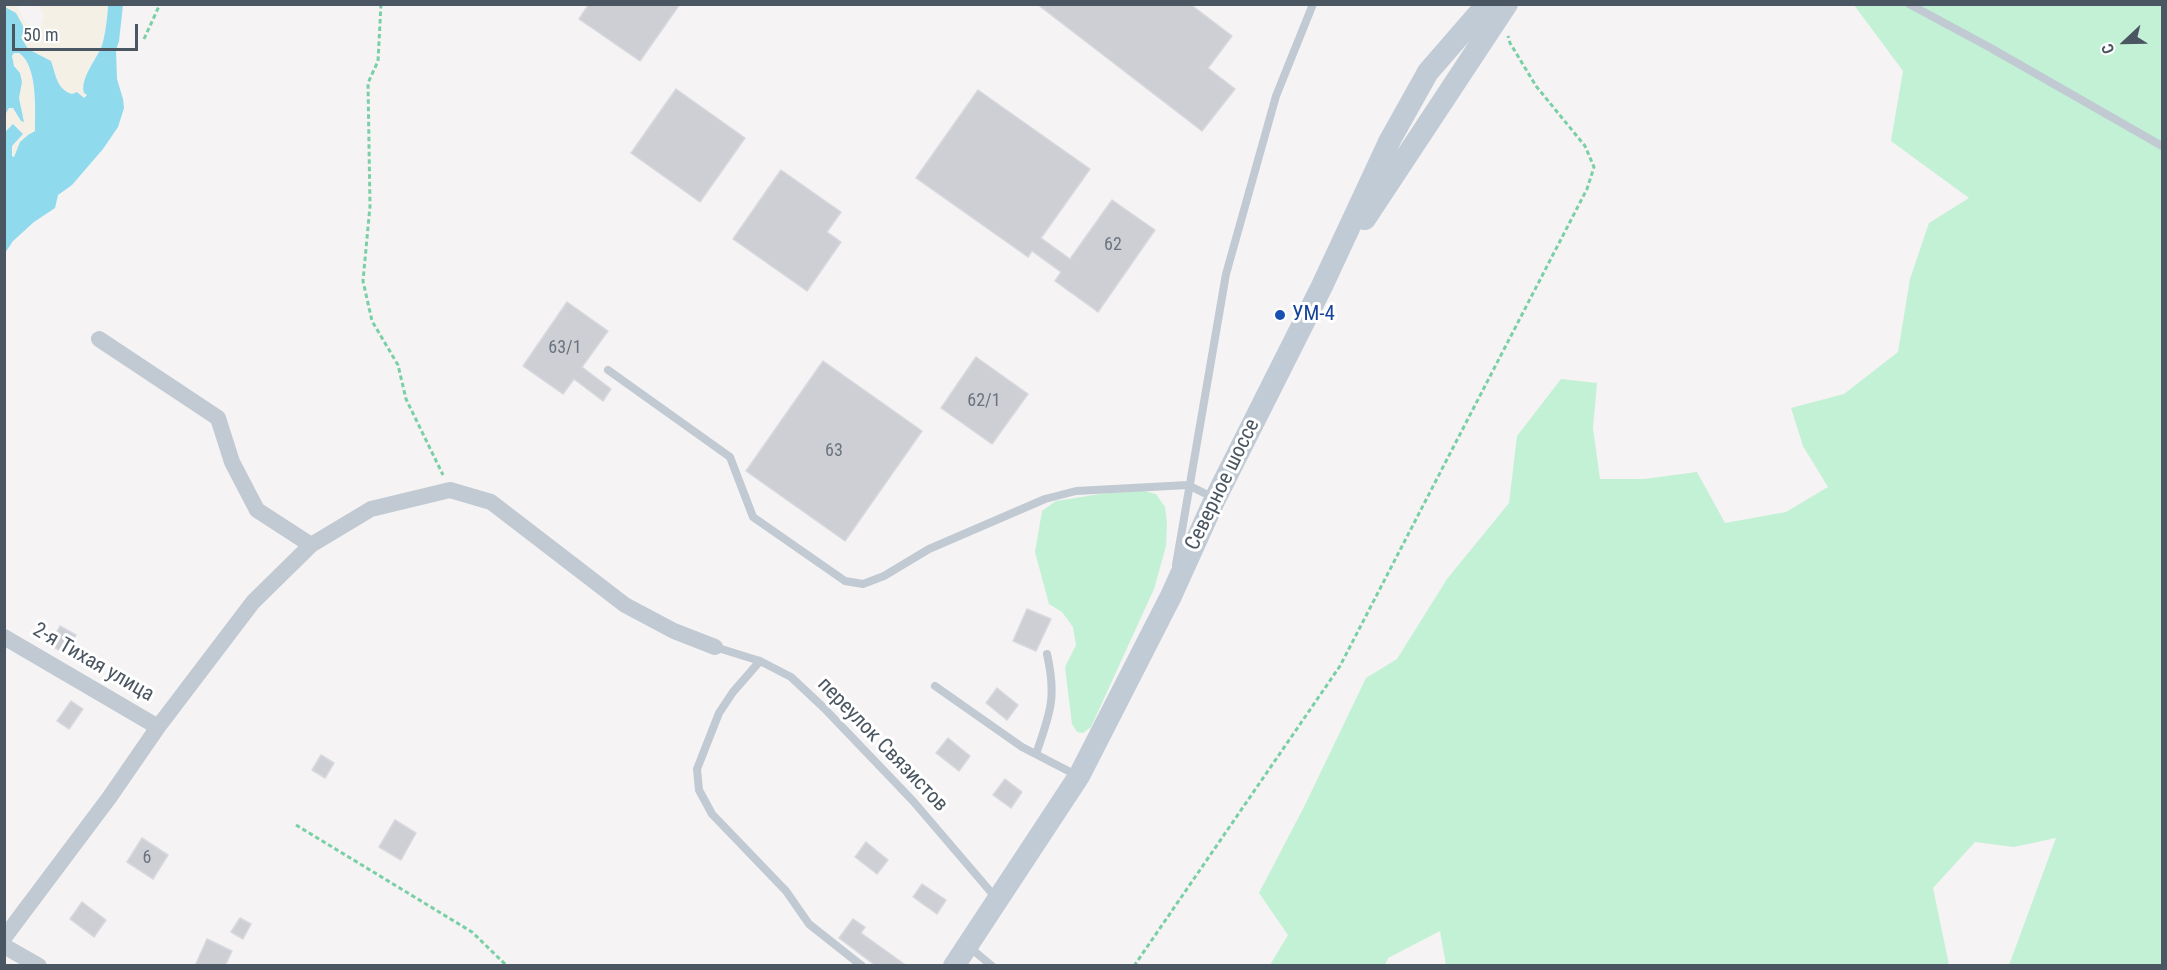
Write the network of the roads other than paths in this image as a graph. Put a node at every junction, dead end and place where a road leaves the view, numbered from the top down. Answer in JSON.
{"nodes":[{"id":1,"x":1313,"y":4,"type":"edge"},
{"id":2,"x":1909,"y":4,"type":"edge"},
{"id":3,"x":1499,"y":7,"type":"edge"},
{"id":4,"x":2163,"y":146,"type":"edge"},
{"id":5,"x":99,"y":339,"type":"dead end"},
{"id":6,"x":608,"y":370,"type":"dead end"},
{"id":7,"x":1188,"y":485,"type":"junction"},
{"id":8,"x":1215,"y":499,"type":"junction"},
{"id":9,"x":311,"y":545,"type":"junction"},
{"id":10,"x":1171,"y":596,"type":"junction"},
{"id":11,"x":4,"y":637,"type":"edge"},
{"id":12,"x":715,"y":647,"type":"joint"},
{"id":13,"x":1047,"y":654,"type":"dead end"},
{"id":14,"x":760,"y":661,"type":"junction"},
{"id":15,"x":935,"y":686,"type":"dead end"},
{"id":16,"x":158,"y":727,"type":"junction"},
{"id":17,"x":1036,"y":754,"type":"junction"},
{"id":18,"x":1079,"y":776,"type":"junction"},
{"id":19,"x":998,"y":900,"type":"junction"},
{"id":20,"x":4,"y":938,"type":"edge"},
{"id":21,"x":4,"y":946,"type":"edge"},
{"id":22,"x":967,"y":946,"type":"junction"},
{"id":23,"x":39,"y":966,"type":"edge"},
{"id":24,"x":862,"y":966,"type":"edge"},
{"id":25,"x":954,"y":966,"type":"edge"},
{"id":26,"x":992,"y":966,"type":"edge"}],
"edges":[{"from":1,"to":7,"type":"lane"},
{"from":2,"to":4,"type":"lane"},
{"from":3,"to":8,"type":"main road","name":"Северное шоссе"},
{"from":5,"to":9,"type":"street"},
{"from":6,"to":7,"type":"lane"},
{"from":7,"to":8,"type":"lane"},
{"from":7,"to":10,"type":"lane"},
{"from":8,"to":10,"type":"main road","name":"Северное шоссе"},
{"from":9,"to":12,"type":"street"},
{"from":9,"to":16,"type":"street"},
{"from":10,"to":18,"type":"main road","name":"Северное шоссе"},
{"from":11,"to":16,"type":"street","name":"2-я Тихая улица"},
{"from":12,"to":14,"type":"lane","name":"переулок Связистов"},
{"from":13,"to":17,"type":"lane"},
{"from":14,"to":19,"type":"lane","name":"переулок Связистов"},
{"from":14,"to":24,"type":"lane"},
{"from":15,"to":17,"type":"lane"},
{"from":16,"to":20,"type":"street"},
{"from":17,"to":18,"type":"lane"},
{"from":18,"to":19,"type":"main road","name":"Северное шоссе"},
{"from":19,"to":22,"type":"main road","name":"Северное шоссе"},
{"from":21,"to":23,"type":"street"},
{"from":22,"to":25,"type":"main road","name":"Северное шоссе"},
{"from":22,"to":26,"type":"lane"}]}
